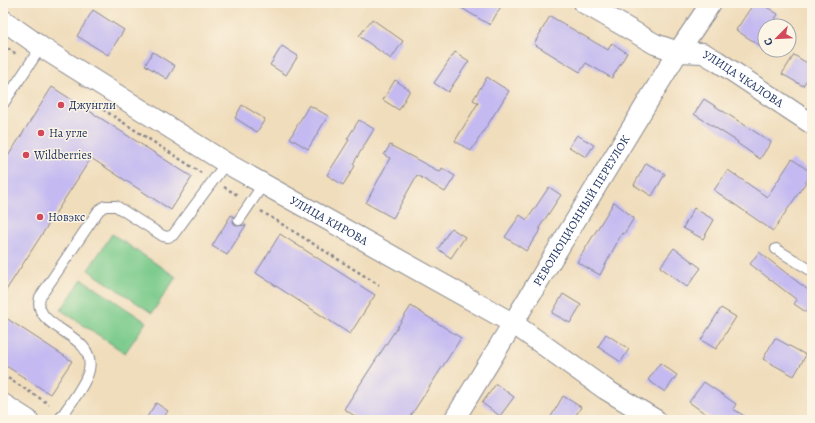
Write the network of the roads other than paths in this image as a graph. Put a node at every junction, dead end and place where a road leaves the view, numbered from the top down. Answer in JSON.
{"nodes":[{"id":1,"x":584,"y":3,"type":"edge"},
{"id":2,"x":711,"y":3,"type":"edge"},
{"id":3,"x":3,"y":20,"type":"edge"},
{"id":4,"x":41,"y":47,"type":"junction"},
{"id":5,"x":678,"y":52,"type":"junction"},
{"id":6,"x":3,"y":104,"type":"edge"},
{"id":7,"x":812,"y":124,"type":"edge"},
{"id":8,"x":226,"y":163,"type":"junction"},
{"id":9,"x":264,"y":183,"type":"junction"},
{"id":10,"x":239,"y":220,"type":"dead end"},
{"id":11,"x":776,"y":249,"type":"dead end"},
{"id":12,"x":812,"y":271,"type":"edge"},
{"id":13,"x":514,"y":324,"type":"junction"},
{"id":14,"x":3,"y":404,"type":"edge"},
{"id":15,"x":28,"y":420,"type":"edge"},
{"id":16,"x":59,"y":420,"type":"edge"},
{"id":17,"x":454,"y":420,"type":"edge"},
{"id":18,"x":656,"y":420,"type":"edge"}],
"edges":[{"from":1,"to":5,"type":"street","name":"УЛИЦА ЧКАЛОВА"},
{"from":2,"to":5,"type":"street","name":"РЕВОЛЮЦИОННЫЙ ПЕРЕУЛОК"},
{"from":3,"to":4,"type":"street","name":"УЛИЦА КИРОВА"},
{"from":4,"to":6,"type":"lane"},
{"from":4,"to":8,"type":"street","name":"УЛИЦА КИРОВА"},
{"from":5,"to":7,"type":"street","name":"УЛИЦА ЧКАЛОВА"},
{"from":5,"to":13,"type":"street","name":"РЕВОЛЮЦИОННЫЙ ПЕРЕУЛОК"},
{"from":8,"to":9,"type":"street","name":"УЛИЦА КИРОВА"},
{"from":8,"to":16,"type":"lane"},
{"from":9,"to":10,"type":"lane"},
{"from":9,"to":13,"type":"street","name":"УЛИЦА КИРОВА"},
{"from":11,"to":12,"type":"lane"},
{"from":13,"to":17,"type":"street","name":"РЕВОЛЮЦИОННЫЙ ПЕРЕУЛОК"},
{"from":13,"to":18,"type":"street","name":"УЛИЦА КИРОВА"},
{"from":14,"to":15,"type":"street"}]}
